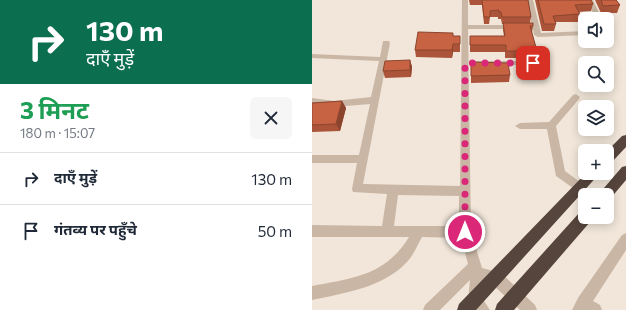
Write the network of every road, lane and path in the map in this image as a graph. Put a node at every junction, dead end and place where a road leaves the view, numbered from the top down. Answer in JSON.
{"nodes":[{"id":1,"x":465,"y":0,"type":"edge"},
{"id":2,"x":530,"y":0,"type":"edge"},
{"id":3,"x":590,"y":0,"type":"edge"},
{"id":4,"x":596,"y":12,"type":"edge"},
{"id":5,"x":465,"y":27,"type":"junction"},
{"id":6,"x":536,"y":27,"type":"junction"},
{"id":7,"x":578,"y":33,"type":"edge"},
{"id":8,"x":386,"y":43,"type":"dead end"},
{"id":9,"x":312,"y":56,"type":"edge"},
{"id":10,"x":383,"y":59,"type":"junction"},
{"id":11,"x":465,"y":63,"type":"junction"},
{"id":12,"x":533,"y":63,"type":"dead end"},
{"id":13,"x":576,"y":97,"type":"dead end"},
{"id":14,"x":375,"y":100,"type":"junction"},
{"id":15,"x":312,"y":101,"type":"edge"},
{"id":16,"x":551,"y":125,"type":"junction"},
{"id":17,"x":520,"y":126,"type":"dead end"},
{"id":18,"x":626,"y":139,"type":"edge"},
{"id":19,"x":614,"y":152,"type":"edge"},
{"id":20,"x":312,"y":158,"type":"edge"},
{"id":21,"x":363,"y":159,"type":"junction"},
{"id":22,"x":626,"y":171,"type":"edge"},
{"id":23,"x":587,"y":180,"type":"edge"},
{"id":24,"x":580,"y":188,"type":"joint"},
{"id":25,"x":611,"y":188,"type":"edge"},
{"id":26,"x":393,"y":189,"type":"junction"},
{"id":27,"x":578,"y":190,"type":"edge"},
{"id":28,"x":465,"y":191,"type":"junction"},
{"id":29,"x":579,"y":224,"type":"edge"},
{"id":30,"x":312,"y":231,"type":"edge"},
{"id":31,"x":388,"y":231,"type":"junction"},
{"id":32,"x":418,"y":232,"type":"junction"},
{"id":33,"x":465,"y":232,"type":"junction"},
{"id":34,"x":626,"y":240,"type":"edge"},
{"id":35,"x":476,"y":270,"type":"junction"},
{"id":36,"x":496,"y":278,"type":"junction"},
{"id":37,"x":312,"y":293,"type":"edge"},
{"id":38,"x":515,"y":296,"type":"junction"},
{"id":39,"x":474,"y":307,"type":"edge"},
{"id":40,"x":586,"y":308,"type":"edge"},
{"id":41,"x":430,"y":310,"type":"edge"},
{"id":42,"x":503,"y":310,"type":"edge"},
{"id":43,"x":530,"y":310,"type":"edge"}],
"edges":[{"from":1,"to":5,"type":"street"},
{"from":2,"to":6,"type":"street"},
{"from":3,"to":4,"type":"street"},
{"from":5,"to":6,"type":"street"},
{"from":5,"to":11,"type":"street"},
{"from":6,"to":7,"type":"street"},
{"from":8,"to":10,"type":"street"},
{"from":9,"to":10,"type":"street"},
{"from":10,"to":14,"type":"street"},
{"from":11,"to":12,"type":"street"},
{"from":11,"to":28,"type":"street"},
{"from":13,"to":16,"type":"street"},
{"from":14,"to":15,"type":"street"},
{"from":14,"to":21,"type":"street"},
{"from":16,"to":17,"type":"street"},
{"from":16,"to":24,"type":"street"},
{"from":18,"to":19,"type":"highway"},
{"from":20,"to":21,"type":"street"},
{"from":21,"to":26,"type":"street"},
{"from":22,"to":25,"type":"highway"},
{"from":23,"to":24,"type":"highway"},
{"from":26,"to":28,"type":"street"},
{"from":26,"to":31,"type":"street"},
{"from":27,"to":36,"type":"highway"},
{"from":28,"to":33,"type":"street"},
{"from":29,"to":38,"type":"highway"},
{"from":30,"to":31,"type":"street"},
{"from":31,"to":32,"type":"street"},
{"from":32,"to":33,"type":"street"},
{"from":32,"to":37,"type":"street"},
{"from":33,"to":35,"type":"street"},
{"from":34,"to":40,"type":"street"},
{"from":35,"to":36,"type":"street"},
{"from":35,"to":39,"type":"street"},
{"from":35,"to":41,"type":"street"},
{"from":36,"to":38,"type":"street"},
{"from":36,"to":39,"type":"highway"},
{"from":38,"to":42,"type":"highway"},
{"from":38,"to":43,"type":"street"}]}
